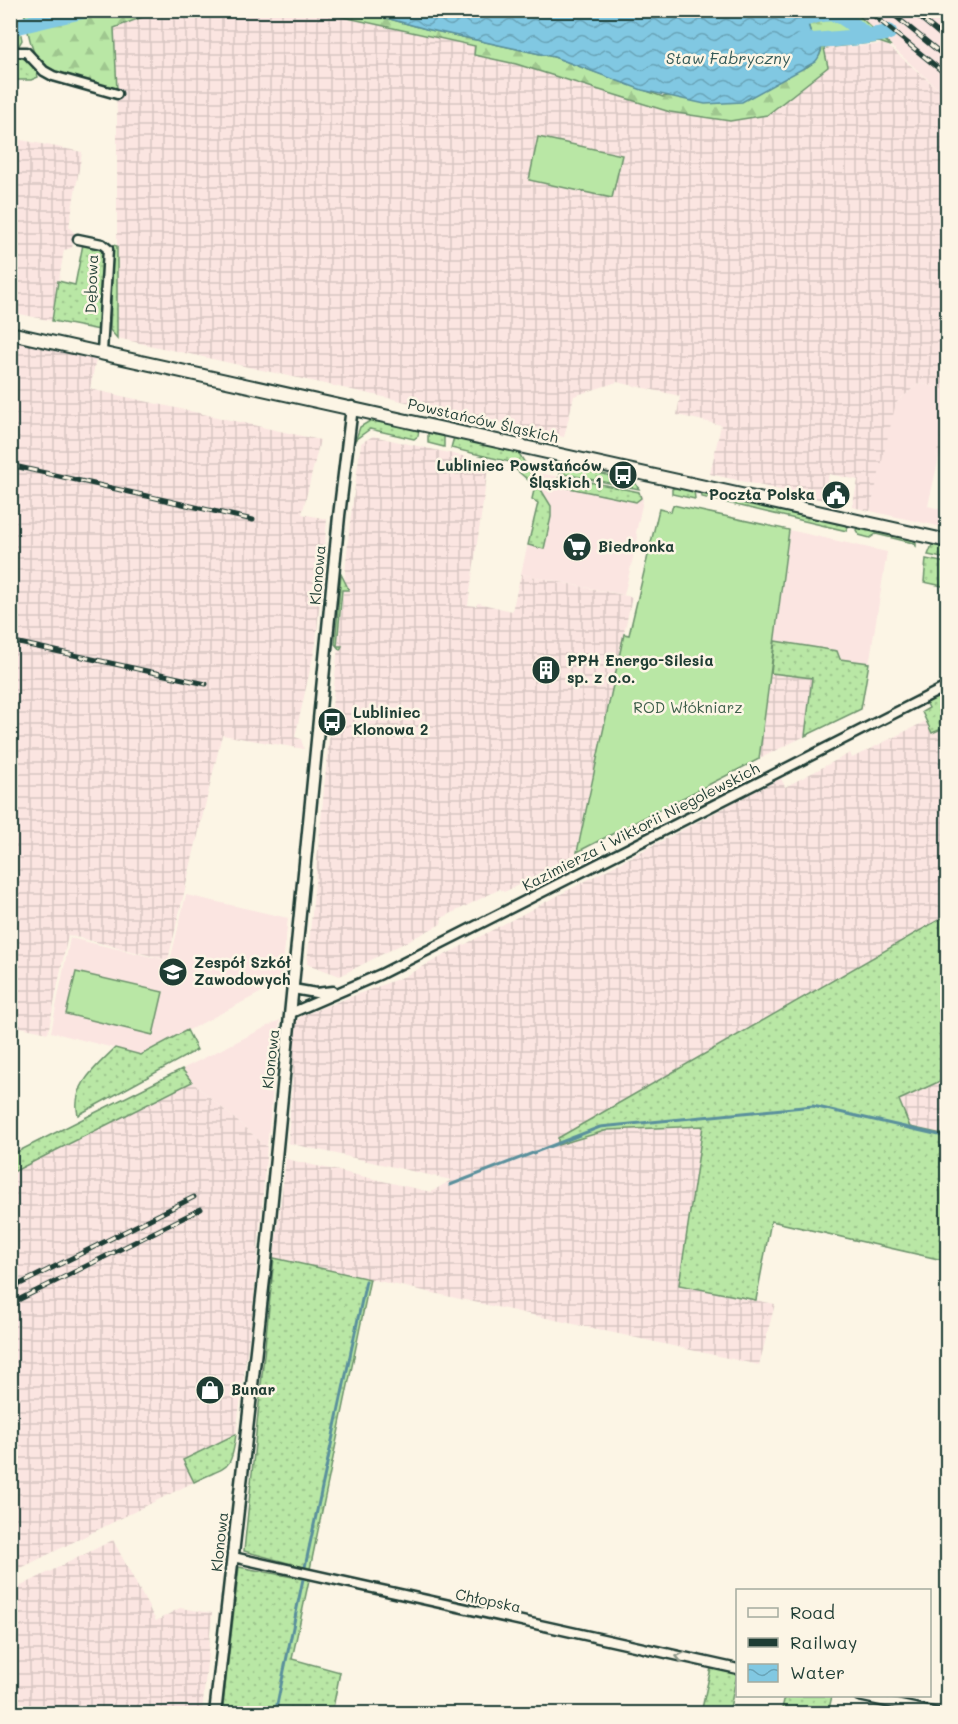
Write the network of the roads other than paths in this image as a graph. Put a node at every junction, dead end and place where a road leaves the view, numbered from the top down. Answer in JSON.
{"nodes":[{"id":1,"x":10,"y":52,"type":"edge"},
{"id":2,"x":117,"y":94,"type":"dead end"},
{"id":3,"x":78,"y":239,"type":"dead end"},
{"id":4,"x":10,"y":333,"type":"edge"},
{"id":5,"x":102,"y":352,"type":"junction"},
{"id":6,"x":352,"y":407,"type":"junction"},
{"id":7,"x":948,"y":541,"type":"edge"},
{"id":8,"x":948,"y":686,"type":"edge"},
{"id":9,"x":293,"y":989,"type":"junction"},
{"id":10,"x":345,"y":989,"type":"junction"},
{"id":11,"x":291,"y":1012,"type":"junction"},
{"id":12,"x":233,"y":1557,"type":"junction"},
{"id":13,"x":736,"y":1669,"type":"edge"},
{"id":14,"x":868,"y":1697,"type":"edge"},
{"id":15,"x":215,"y":1713,"type":"edge"},
{"id":16,"x":941,"y":1713,"type":"edge"}],
"edges":[{"from":1,"to":2,"type":"street"},
{"from":3,"to":5,"type":"street","name":"Dębowa"},
{"from":4,"to":5,"type":"main road","name":"Powstańców Śląskich"},
{"from":5,"to":6,"type":"main road","name":"Powstańców Śląskich"},
{"from":6,"to":7,"type":"main road","name":"Powstańców Śląskich"},
{"from":6,"to":9,"type":"street","name":"Klonowa"},
{"from":8,"to":10,"type":"street","name":"Kazimierza i Wiktorii Niegolewskich"},
{"from":9,"to":10,"type":"street"},
{"from":9,"to":11,"type":"street","name":"Klonowa"},
{"from":10,"to":11,"type":"street"},
{"from":11,"to":12,"type":"street","name":"Klonowa"},
{"from":13,"to":12,"type":"street","name":"Chłopska","one_way":true},
{"from":12,"to":15,"type":"street","name":"Klonowa"},
{"from":14,"to":16,"type":"street"}]}
